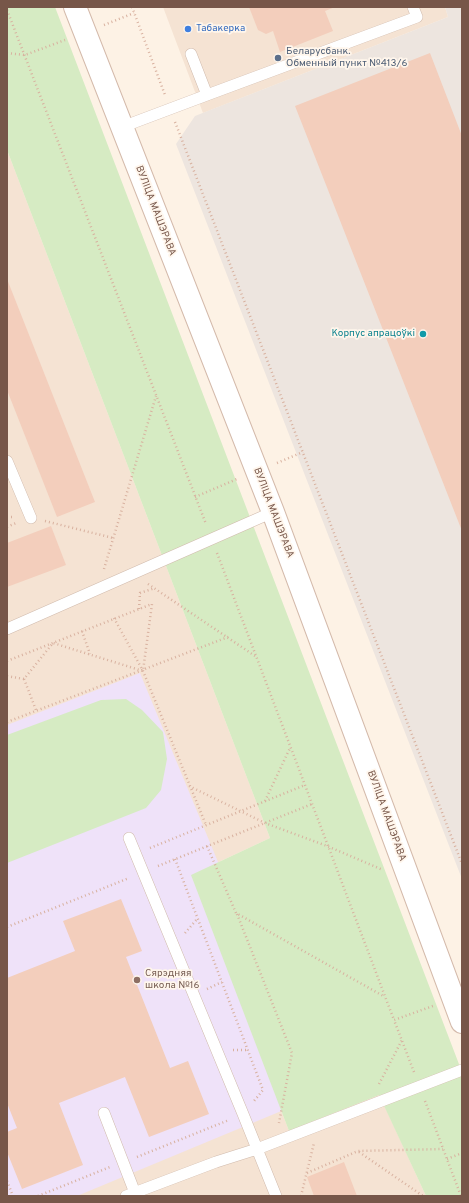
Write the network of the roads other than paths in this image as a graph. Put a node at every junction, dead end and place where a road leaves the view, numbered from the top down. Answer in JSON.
{"nodes":[{"id":1,"x":75,"y":7,"type":"edge"},
{"id":2,"x":413,"y":7,"type":"edge"},
{"id":3,"x":191,"y":54,"type":"dead end"},
{"id":4,"x":207,"y":95,"type":"junction"},
{"id":5,"x":122,"y":127,"type":"junction"},
{"id":6,"x":7,"y":461,"type":"edge"},
{"id":7,"x":273,"y":512,"type":"junction"},
{"id":8,"x":31,"y":518,"type":"road end"},
{"id":9,"x":7,"y":629,"type":"edge"},
{"id":10,"x":129,"y":838,"type":"dead end"},
{"id":11,"x":462,"y":1022,"type":"edge"},
{"id":12,"x":462,"y":1070,"type":"edge"},
{"id":13,"x":104,"y":1112,"type":"dead end"},
{"id":14,"x":257,"y":1149,"type":"junction"},
{"id":15,"x":131,"y":1194,"type":"edge"},
{"id":16,"x":276,"y":1196,"type":"edge"}],
"edges":[{"from":1,"to":5,"type":"street","name":"ВУЛІЦА МАШЭРАВА"},
{"from":2,"to":4,"type":"lane"},
{"from":3,"to":4,"type":"lane"},
{"from":4,"to":5,"type":"lane"},
{"from":5,"to":7,"type":"street","name":"ВУЛІЦА МАШЭРАВА"},
{"from":6,"to":8,"type":"lane"},
{"from":7,"to":9,"type":"lane"},
{"from":7,"to":11,"type":"street","name":"ВУЛІЦА МАШЭРАВА"},
{"from":10,"to":14,"type":"lane"},
{"from":12,"to":14,"type":"lane"},
{"from":13,"to":15,"type":"lane"},
{"from":14,"to":15,"type":"lane"},
{"from":14,"to":16,"type":"lane"}]}
